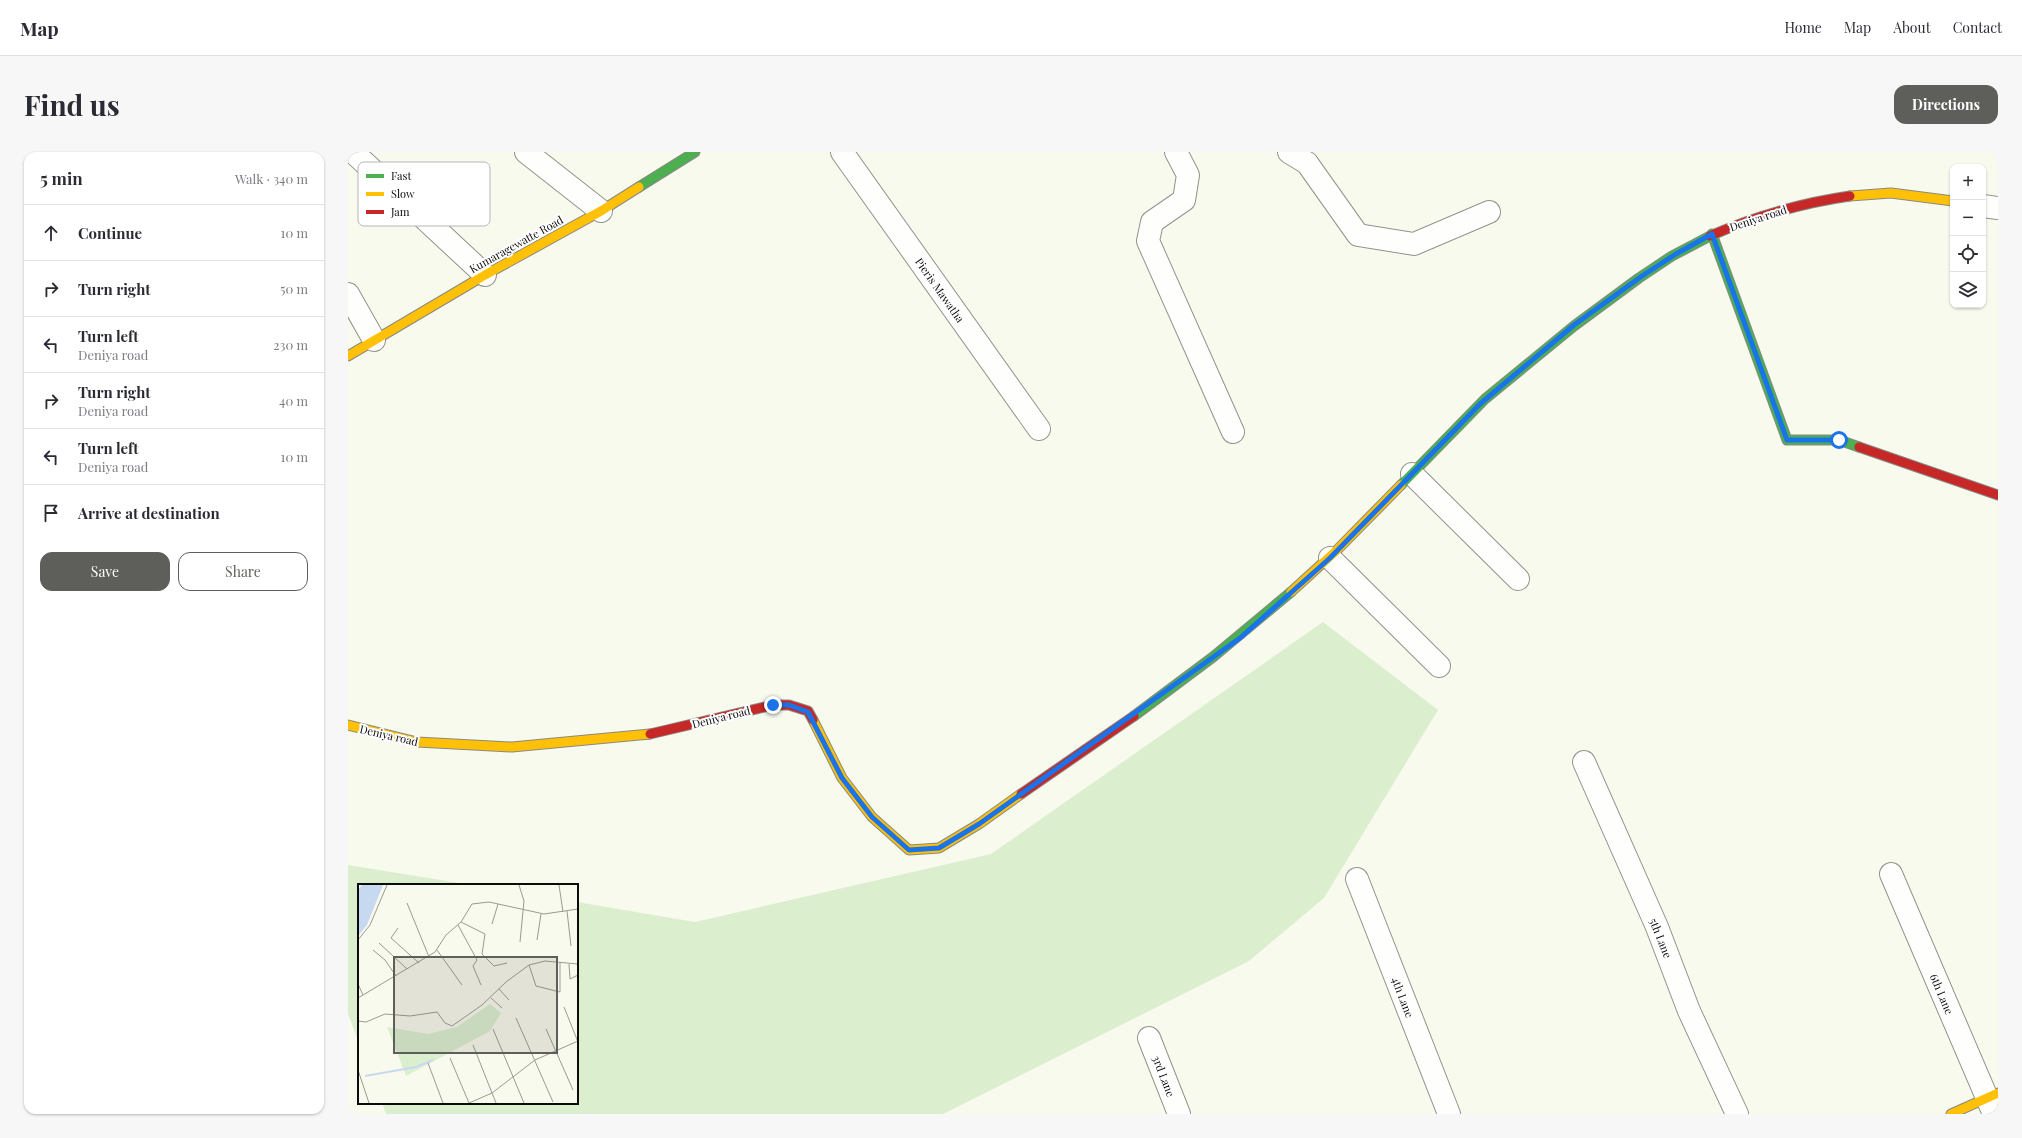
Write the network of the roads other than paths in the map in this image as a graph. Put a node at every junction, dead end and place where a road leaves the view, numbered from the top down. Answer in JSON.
{"nodes":[{"id":1,"x":353,"y":152,"type":"edge"},
{"id":2,"x":526,"y":152,"type":"edge"},
{"id":3,"x":694,"y":152,"type":"edge"},
{"id":4,"x":842,"y":152,"type":"edge"},
{"id":5,"x":1176,"y":152,"type":"edge"},
{"id":6,"x":1289,"y":152,"type":"edge"},
{"id":7,"x":364,"y":162,"type":"edge"},
{"id":8,"x":1950,"y":201,"type":"edge"},
{"id":9,"x":1986,"y":206,"type":"edge"},
{"id":10,"x":1998,"y":208,"type":"edge"},
{"id":11,"x":601,"y":211,"type":"junction"},
{"id":12,"x":1489,"y":212,"type":"dead end"},
{"id":13,"x":432,"y":226,"type":"edge"},
{"id":14,"x":1712,"y":234,"type":"junction"},
{"id":15,"x":485,"y":275,"type":"junction"},
{"id":16,"x":348,"y":294,"type":"edge"},
{"id":17,"x":374,"y":340,"type":"junction"},
{"id":18,"x":348,"y":356,"type":"edge"},
{"id":19,"x":1039,"y":429,"type":"dead end"},
{"id":20,"x":1233,"y":432,"type":"dead end"},
{"id":21,"x":1412,"y":474,"type":"junction"},
{"id":22,"x":1998,"y":495,"type":"edge"},
{"id":23,"x":1330,"y":558,"type":"junction"},
{"id":24,"x":1518,"y":579,"type":"dead end"},
{"id":25,"x":1439,"y":666,"type":"dead end"},
{"id":26,"x":348,"y":725,"type":"edge"},
{"id":27,"x":1584,"y":762,"type":"dead end"},
{"id":28,"x":1891,"y":874,"type":"dead end"},
{"id":29,"x":1357,"y":879,"type":"dead end"},
{"id":30,"x":1149,"y":1038,"type":"dead end"},
{"id":31,"x":1993,"y":1102,"type":"edge"},
{"id":32,"x":1179,"y":1114,"type":"edge"},
{"id":33,"x":1449,"y":1114,"type":"edge"},
{"id":34,"x":1737,"y":1114,"type":"edge"},
{"id":35,"x":1951,"y":1114,"type":"edge"}],
"edges":[{"from":1,"to":7,"type":"street"},
{"from":2,"to":11,"type":"street"},
{"from":3,"to":11,"type":"street","name":"Kumaragewatte Road"},
{"from":4,"to":19,"type":"street","name":"Pieris Mawatha"},
{"from":5,"to":20,"type":"street"},
{"from":6,"to":12,"type":"street"},
{"from":8,"to":14,"type":"street","name":"Deniya road"},
{"from":9,"to":10,"type":"street"},
{"from":11,"to":15,"type":"street","name":"Kumaragewatte Road"},
{"from":13,"to":15,"type":"street"},
{"from":14,"to":21,"type":"street","name":"Deniya road"},
{"from":14,"to":22,"type":"street"},
{"from":15,"to":17,"type":"street","name":"Kumaragewatte Road"},
{"from":16,"to":17,"type":"street"},
{"from":17,"to":18,"type":"street","name":"Kumaragewatte Road"},
{"from":21,"to":23,"type":"street","name":"Deniya road"},
{"from":21,"to":24,"type":"street"},
{"from":23,"to":25,"type":"street"},
{"from":23,"to":26,"type":"street","name":"Deniya road"},
{"from":27,"to":34,"type":"street","name":"5th Lane"},
{"from":28,"to":31,"type":"street","name":"6th Lane"},
{"from":29,"to":33,"type":"street","name":"4th Lane"},
{"from":30,"to":32,"type":"street","name":"3rd Lane"},
{"from":31,"to":35,"type":"street"}]}
